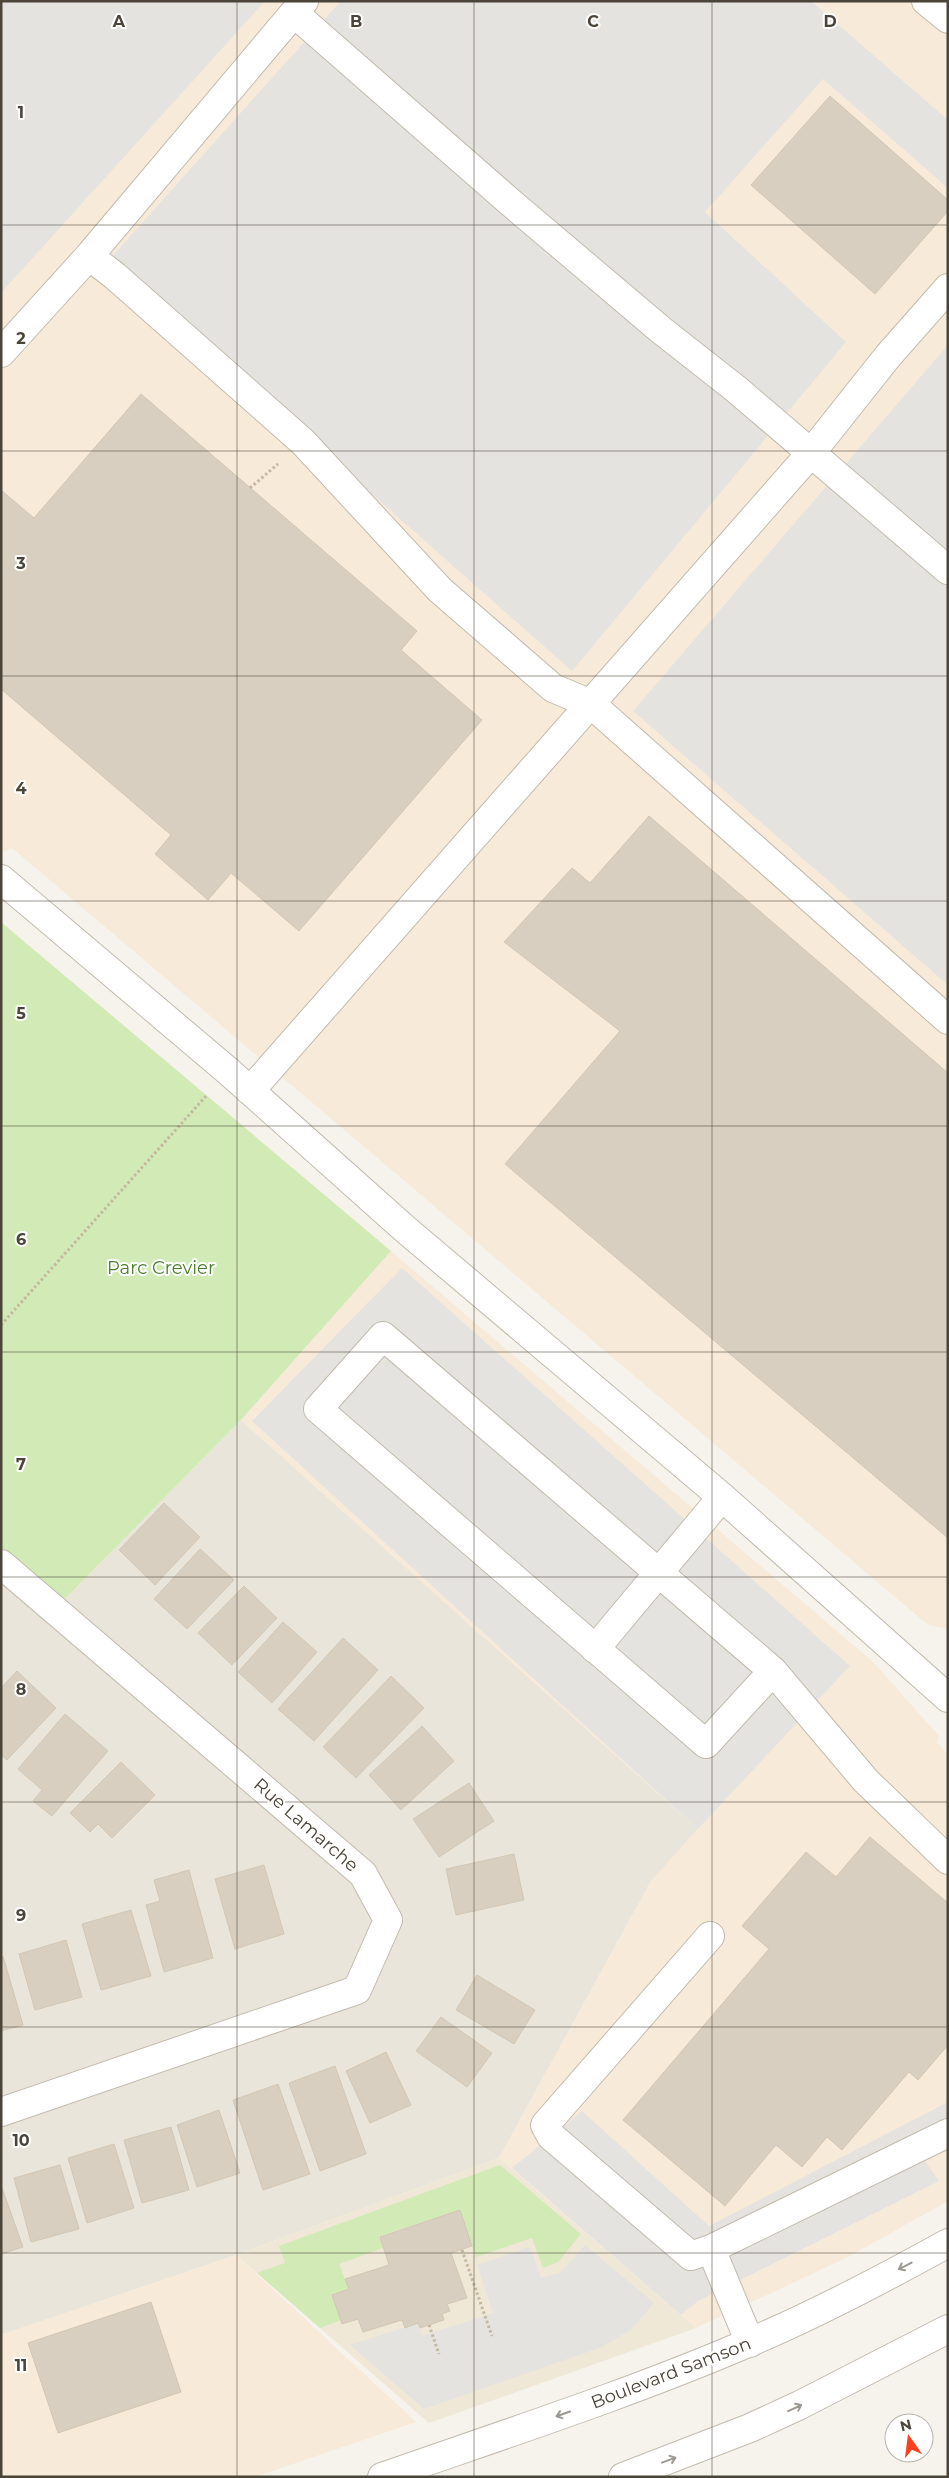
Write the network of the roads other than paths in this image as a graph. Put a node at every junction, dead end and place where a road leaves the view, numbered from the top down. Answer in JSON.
{"nodes":[{"id":1,"x":926,"y":1,"type":"edge"},
{"id":2,"x":299,"y":7,"type":"edge"},
{"id":3,"x":948,"y":19,"type":"edge"},
{"id":4,"x":89,"y":256,"type":"junction"},
{"id":5,"x":948,"y":288,"type":"edge"},
{"id":6,"x":2,"y":351,"type":"edge"},
{"id":7,"x":812,"y":453,"type":"junction"},
{"id":8,"x":948,"y":570,"type":"edge"},
{"id":9,"x":591,"y":704,"type":"junction"},
{"id":10,"x":1,"y":879,"type":"edge"},
{"id":11,"x":948,"y":1020,"type":"edge"},
{"id":12,"x":250,"y":1091,"type":"junction"},
{"id":13,"x":722,"y":1497,"type":"junction"},
{"id":14,"x":1,"y":1564,"type":"edge"},
{"id":15,"x":660,"y":1573,"type":"junction"},
{"id":16,"x":595,"y":1649,"type":"junction"},
{"id":17,"x":773,"y":1671,"type":"junction"},
{"id":18,"x":948,"y":1698,"type":"edge"},
{"id":19,"x":948,"y":1860,"type":"edge"},
{"id":20,"x":710,"y":1936,"type":"dead end"},
{"id":21,"x":1,"y":2112,"type":"edge"},
{"id":22,"x":948,"y":2133,"type":"edge"},
{"id":23,"x":948,"y":2243,"type":"edge"},
{"id":24,"x":711,"y":2250,"type":"junction"},
{"id":25,"x":948,"y":2329,"type":"edge"},
{"id":26,"x":750,"y":2343,"type":"junction"},
{"id":27,"x":382,"y":2477,"type":"edge"},
{"id":28,"x":623,"y":2477,"type":"edge"}],
"edges":[{"from":1,"to":3,"type":"street"},
{"from":2,"to":4,"type":"street"},
{"from":2,"to":7,"type":"street"},
{"from":4,"to":6,"type":"street"},
{"from":4,"to":9,"type":"street"},
{"from":5,"to":7,"type":"street"},
{"from":7,"to":8,"type":"street"},
{"from":7,"to":9,"type":"street"},
{"from":9,"to":11,"type":"street"},
{"from":9,"to":12,"type":"street"},
{"from":10,"to":12,"type":"street"},
{"from":12,"to":13,"type":"street"},
{"from":13,"to":15,"type":"street"},
{"from":13,"to":18,"type":"street"},
{"from":14,"to":21,"type":"street","name":"Rue Lamarche"},
{"from":15,"to":16,"type":"street"},
{"from":15,"to":16,"type":"street"},
{"from":15,"to":17,"type":"street"},
{"from":16,"to":17,"type":"street"},
{"from":17,"to":19,"type":"street"},
{"from":20,"to":24,"type":"street"},
{"from":22,"to":24,"type":"street"},
{"from":23,"to":26,"type":"street","name":"Boulevard Samson","one_way":true},
{"from":24,"to":26,"type":"street"},
{"from":28,"to":25,"type":"street","one_way":true},
{"from":26,"to":27,"type":"street","name":"Boulevard Samson","one_way":true}]}
